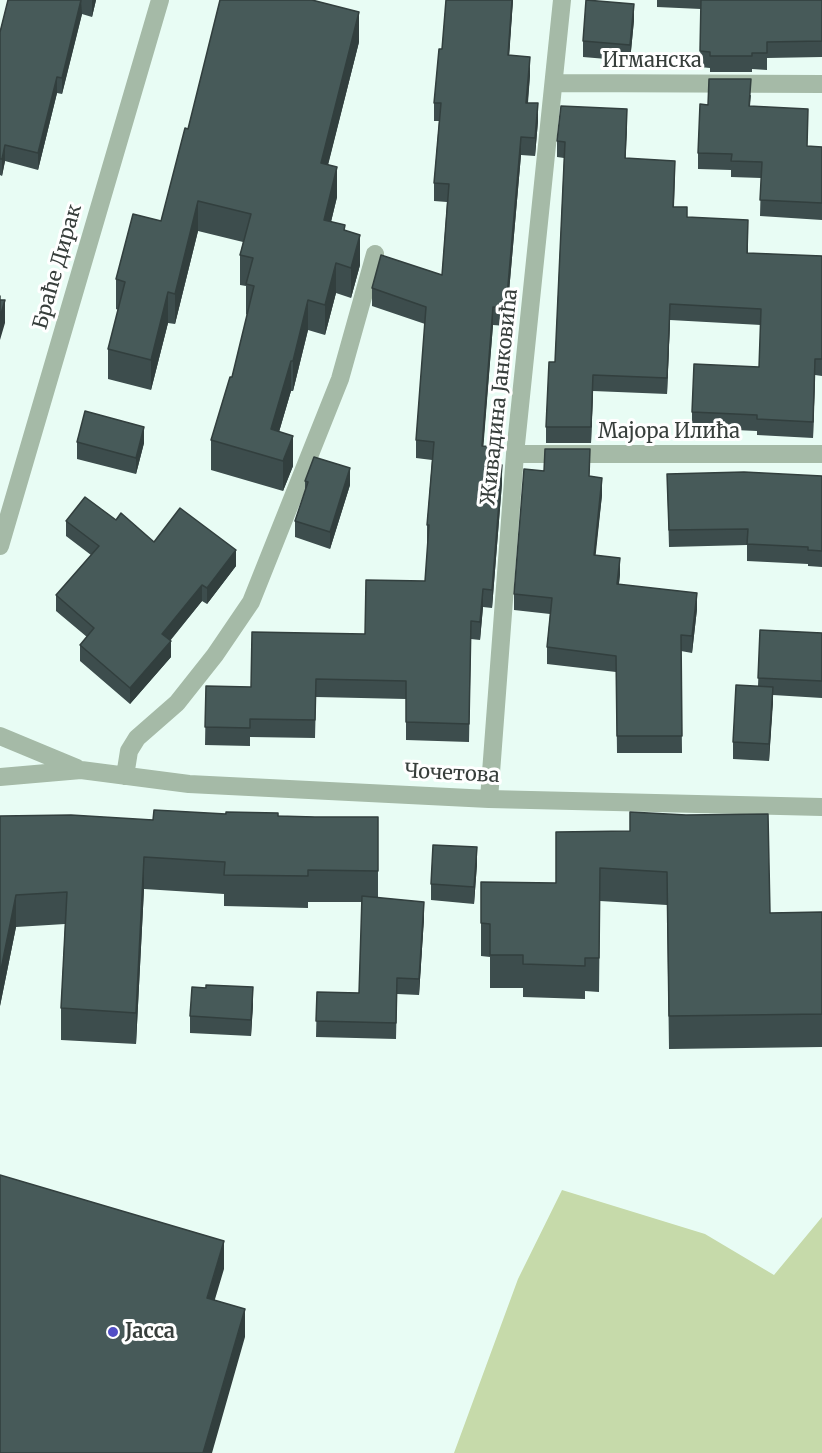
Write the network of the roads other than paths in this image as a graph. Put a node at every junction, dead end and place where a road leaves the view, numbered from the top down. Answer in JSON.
{"nodes":[{"id":1,"x":160,"y":0,"type":"edge"},
{"id":2,"x":562,"y":0,"type":"edge"},
{"id":3,"x":555,"y":83,"type":"junction"},
{"id":4,"x":822,"y":84,"type":"edge"},
{"id":5,"x":375,"y":254,"type":"dead end"},
{"id":6,"x":515,"y":454,"type":"junction"},
{"id":7,"x":822,"y":454,"type":"edge"},
{"id":8,"x":0,"y":546,"type":"edge"},
{"id":9,"x":0,"y":736,"type":"edge"},
{"id":10,"x":81,"y":770,"type":"junction"},
{"id":11,"x":125,"y":776,"type":"junction"},
{"id":12,"x":0,"y":777,"type":"edge"},
{"id":13,"x":489,"y":799,"type":"junction"},
{"id":14,"x":822,"y":807,"type":"edge"}],
"edges":[{"from":1,"to":8,"type":"street","name":"Браће Дирак"},
{"from":2,"to":3,"type":"street","name":"Живадина Јанковића"},
{"from":3,"to":4,"type":"street","name":"Игманска"},
{"from":3,"to":6,"type":"street","name":"Живадина Јанковића"},
{"from":5,"to":11,"type":"street"},
{"from":6,"to":7,"type":"street","name":"Мајора Илића"},
{"from":6,"to":13,"type":"street","name":"Живадина Јанковића"},
{"from":9,"to":10,"type":"street","name":"Чочетова"},
{"from":10,"to":11,"type":"street","name":"Чочетова"},
{"from":10,"to":12,"type":"street","name":"Чочетова"},
{"from":11,"to":13,"type":"street","name":"Чочетова"},
{"from":13,"to":14,"type":"street","name":"Чочетова"}]}
